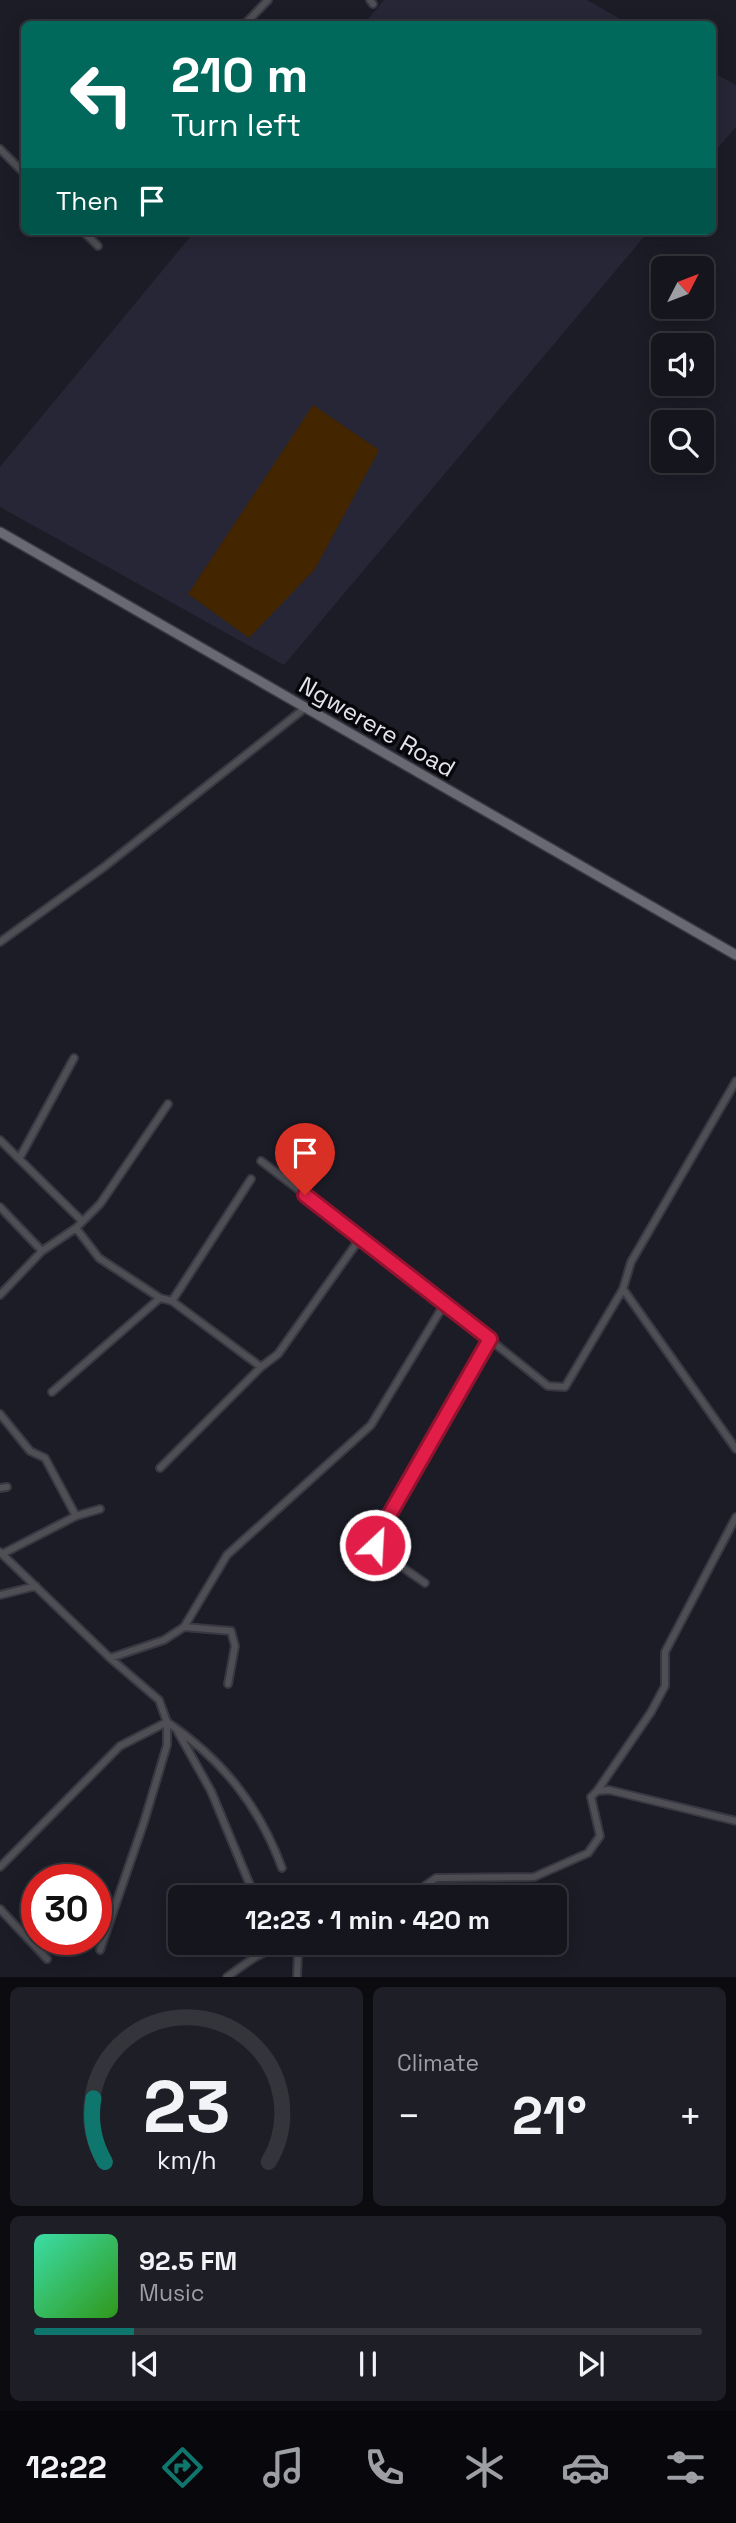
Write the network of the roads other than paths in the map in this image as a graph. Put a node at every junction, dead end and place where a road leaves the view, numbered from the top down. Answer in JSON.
{"nodes":[{"id":1,"x":268,"y":0,"type":"edge"},
{"id":2,"x":248,"y":21,"type":"edge"},
{"id":3,"x":0,"y":149,"type":"edge"},
{"id":4,"x":21,"y":170,"type":"edge"},
{"id":5,"x":87,"y":235,"type":"edge"},
{"id":6,"x":98,"y":246,"type":"dead end"},
{"id":7,"x":0,"y":532,"type":"edge"},
{"id":8,"x":305,"y":708,"type":"junction"},
{"id":9,"x":0,"y":942,"type":"edge"},
{"id":10,"x":736,"y":955,"type":"edge"},
{"id":11,"x":74,"y":1058,"type":"dead end"},
{"id":12,"x":736,"y":1081,"type":"edge"},
{"id":13,"x":168,"y":1104,"type":"dead end"},
{"id":14,"x":0,"y":1140,"type":"edge"},
{"id":15,"x":19,"y":1159,"type":"junction"},
{"id":16,"x":261,"y":1161,"type":"dead end"},
{"id":17,"x":251,"y":1180,"type":"dead end"},
{"id":18,"x":0,"y":1207,"type":"edge"},
{"id":19,"x":82,"y":1222,"type":"junction"},
{"id":20,"x":76,"y":1228,"type":"junction"},
{"id":21,"x":361,"y":1237,"type":"junction"},
{"id":22,"x":42,"y":1251,"type":"junction"},
{"id":23,"x":622,"y":1289,"type":"junction"},
{"id":24,"x":0,"y":1295,"type":"edge"},
{"id":25,"x":160,"y":1298,"type":"junction"},
{"id":26,"x":172,"y":1301,"type":"junction"},
{"id":27,"x":445,"y":1303,"type":"junction"},
{"id":28,"x":490,"y":1339,"type":"junction"},
{"id":29,"x":261,"y":1367,"type":"junction"},
{"id":30,"x":52,"y":1392,"type":"dead end"},
{"id":31,"x":0,"y":1414,"type":"edge"},
{"id":32,"x":736,"y":1450,"type":"edge"},
{"id":33,"x":160,"y":1468,"type":"dead end"},
{"id":34,"x":100,"y":1509,"type":"dead end"},
{"id":35,"x":76,"y":1516,"type":"junction"},
{"id":36,"x":736,"y":1517,"type":"edge"},
{"id":37,"x":1,"y":1553,"type":"edge"},
{"id":38,"x":425,"y":1583,"type":"dead end"},
{"id":39,"x":36,"y":1586,"type":"junction"},
{"id":40,"x":0,"y":1595,"type":"edge"},
{"id":41,"x":184,"y":1627,"type":"junction"},
{"id":42,"x":110,"y":1658,"type":"junction"},
{"id":43,"x":228,"y":1684,"type":"dead end"},
{"id":44,"x":167,"y":1723,"type":"junction"},
{"id":45,"x":175,"y":1728,"type":"junction"},
{"id":46,"x":597,"y":1791,"type":"junction"},
{"id":47,"x":736,"y":1821,"type":"edge"},
{"id":48,"x":0,"y":1867,"type":"edge"},
{"id":49,"x":282,"y":1868,"type":"dead end"},
{"id":50,"x":250,"y":1885,"type":"edge"},
{"id":51,"x":426,"y":1885,"type":"edge"},
{"id":52,"x":0,"y":1909,"type":"edge"},
{"id":53,"x":112,"y":1915,"type":"edge"},
{"id":54,"x":258,"y":1955,"type":"edge"},
{"id":55,"x":299,"y":1955,"type":"edge"},
{"id":56,"x":47,"y":1959,"type":"dead end"},
{"id":57,"x":227,"y":1977,"type":"edge"},
{"id":58,"x":298,"y":1977,"type":"edge"}],
"edges":[{"from":1,"to":2,"type":"street"},
{"from":3,"to":4,"type":"street"},
{"from":5,"to":6,"type":"street"},
{"from":7,"to":8,"type":"main road","name":"Ngwerere Road"},
{"from":8,"to":9,"type":"street"},
{"from":8,"to":10,"type":"main road","name":"Ngwerere Road"},
{"from":11,"to":15,"type":"street"},
{"from":12,"to":23,"type":"street"},
{"from":13,"to":19,"type":"street"},
{"from":14,"to":15,"type":"street"},
{"from":15,"to":19,"type":"street"},
{"from":16,"to":21,"type":"street"},
{"from":17,"to":26,"type":"street"},
{"from":18,"to":22,"type":"street"},
{"from":19,"to":20,"type":"street"},
{"from":20,"to":22,"type":"street"},
{"from":20,"to":25,"type":"street"},
{"from":21,"to":27,"type":"street"},
{"from":21,"to":29,"type":"street"},
{"from":22,"to":24,"type":"street"},
{"from":23,"to":28,"type":"street"},
{"from":23,"to":32,"type":"street"},
{"from":25,"to":26,"type":"street"},
{"from":25,"to":30,"type":"street"},
{"from":26,"to":29,"type":"street"},
{"from":27,"to":28,"type":"street"},
{"from":27,"to":41,"type":"street"},
{"from":28,"to":38,"type":"street"},
{"from":29,"to":33,"type":"street"},
{"from":31,"to":35,"type":"street"},
{"from":34,"to":35,"type":"street"},
{"from":35,"to":37,"type":"street"},
{"from":36,"to":46,"type":"street"},
{"from":37,"to":39,"type":"street"},
{"from":39,"to":40,"type":"street"},
{"from":39,"to":42,"type":"street"},
{"from":41,"to":42,"type":"street"},
{"from":41,"to":43,"type":"street"},
{"from":42,"to":44,"type":"street"},
{"from":44,"to":45,"type":"street"},
{"from":44,"to":48,"type":"street"},
{"from":44,"to":53,"type":"street"},
{"from":45,"to":49,"type":"street"},
{"from":45,"to":50,"type":"street"},
{"from":46,"to":47,"type":"street"},
{"from":46,"to":51,"type":"street"},
{"from":52,"to":56,"type":"street"},
{"from":54,"to":57,"type":"street"},
{"from":55,"to":58,"type":"street"}]}
